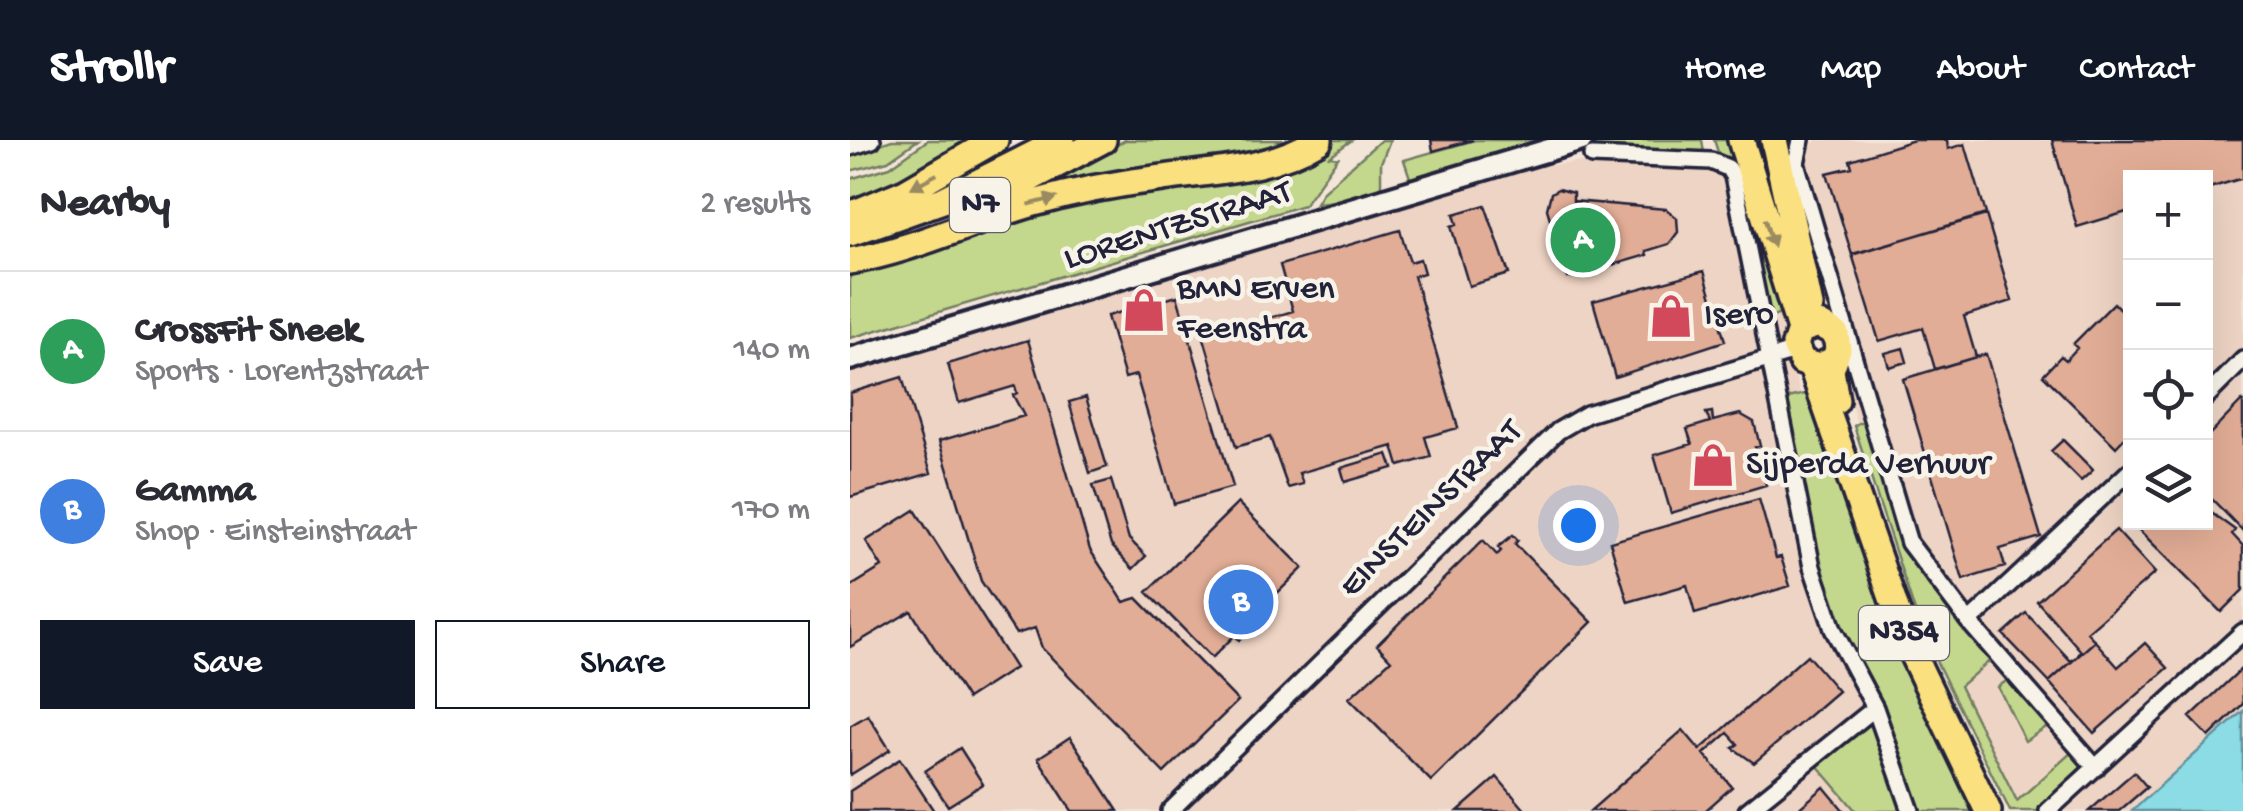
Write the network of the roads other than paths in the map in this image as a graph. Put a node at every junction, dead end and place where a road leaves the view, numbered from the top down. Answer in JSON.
{"nodes":[{"id":1,"x":872,"y":140,"type":"edge"},
{"id":2,"x":994,"y":140,"type":"edge"},
{"id":3,"x":1062,"y":140,"type":"edge"},
{"id":4,"x":1103,"y":140,"type":"edge"},
{"id":5,"x":1318,"y":140,"type":"edge"},
{"id":6,"x":1741,"y":140,"type":"edge"},
{"id":7,"x":1801,"y":140,"type":"edge"},
{"id":8,"x":850,"y":148,"type":"edge"},
{"id":9,"x":1587,"y":148,"type":"edge"},
{"id":10,"x":1779,"y":151,"type":"edge"},
{"id":11,"x":850,"y":214,"type":"edge"},
{"id":12,"x":850,"y":232,"type":"edge"},
{"id":13,"x":850,"y":258,"type":"edge"},
{"id":14,"x":1812,"y":347,"type":"junction"},
{"id":15,"x":1770,"y":359,"type":"junction"},
{"id":16,"x":850,"y":360,"type":"edge"},
{"id":17,"x":2243,"y":360,"type":"edge"},
{"id":18,"x":2213,"y":390,"type":"edge"},
{"id":19,"x":2123,"y":478,"type":"edge"},
{"id":20,"x":1969,"y":622,"type":"junction"},
{"id":21,"x":2243,"y":632,"type":"edge"},
{"id":22,"x":1875,"y":708,"type":"junction"},
{"id":23,"x":2096,"y":768,"type":"junction"},
{"id":24,"x":1170,"y":811,"type":"edge"},
{"id":25,"x":1748,"y":811,"type":"edge"},
{"id":26,"x":1911,"y":811,"type":"edge"},
{"id":27,"x":1988,"y":811,"type":"edge"},
{"id":28,"x":2048,"y":811,"type":"edge"}],
"edges":[{"from":1,"to":8,"type":"street"},
{"from":2,"to":11,"type":"main road","number":"N7","one_way":true},
{"from":3,"to":12,"type":"main road","number":"N7"},
{"from":4,"to":13,"type":"main road","number":"N7"},
{"from":13,"to":5,"type":"main road","number":"N7","one_way":true},
{"from":6,"to":14,"type":"main road","number":"N354","one_way":true},
{"from":7,"to":10,"type":"street"},
{"from":9,"to":15,"type":"street","name":"LORENTZSTRAAT"},
{"from":9,"to":16,"type":"street","name":"LORENTZSTRAAT"},
{"from":10,"to":14,"type":"main road","number":"N354"},
{"from":10,"to":20,"type":"street"},
{"from":14,"to":15,"type":"street","name":"EINSTEINSTRAAT"},
{"from":14,"to":27,"type":"main road","number":"N354"},
{"from":15,"to":22,"type":"street"},
{"from":15,"to":24,"type":"street","name":"EINSTEINSTRAAT"},
{"from":17,"to":18,"type":"street"},
{"from":19,"to":20,"type":"street"},
{"from":20,"to":23,"type":"street"},
{"from":21,"to":23,"type":"street"},
{"from":22,"to":25,"type":"street"},
{"from":22,"to":26,"type":"street"},
{"from":23,"to":28,"type":"street"}]}
